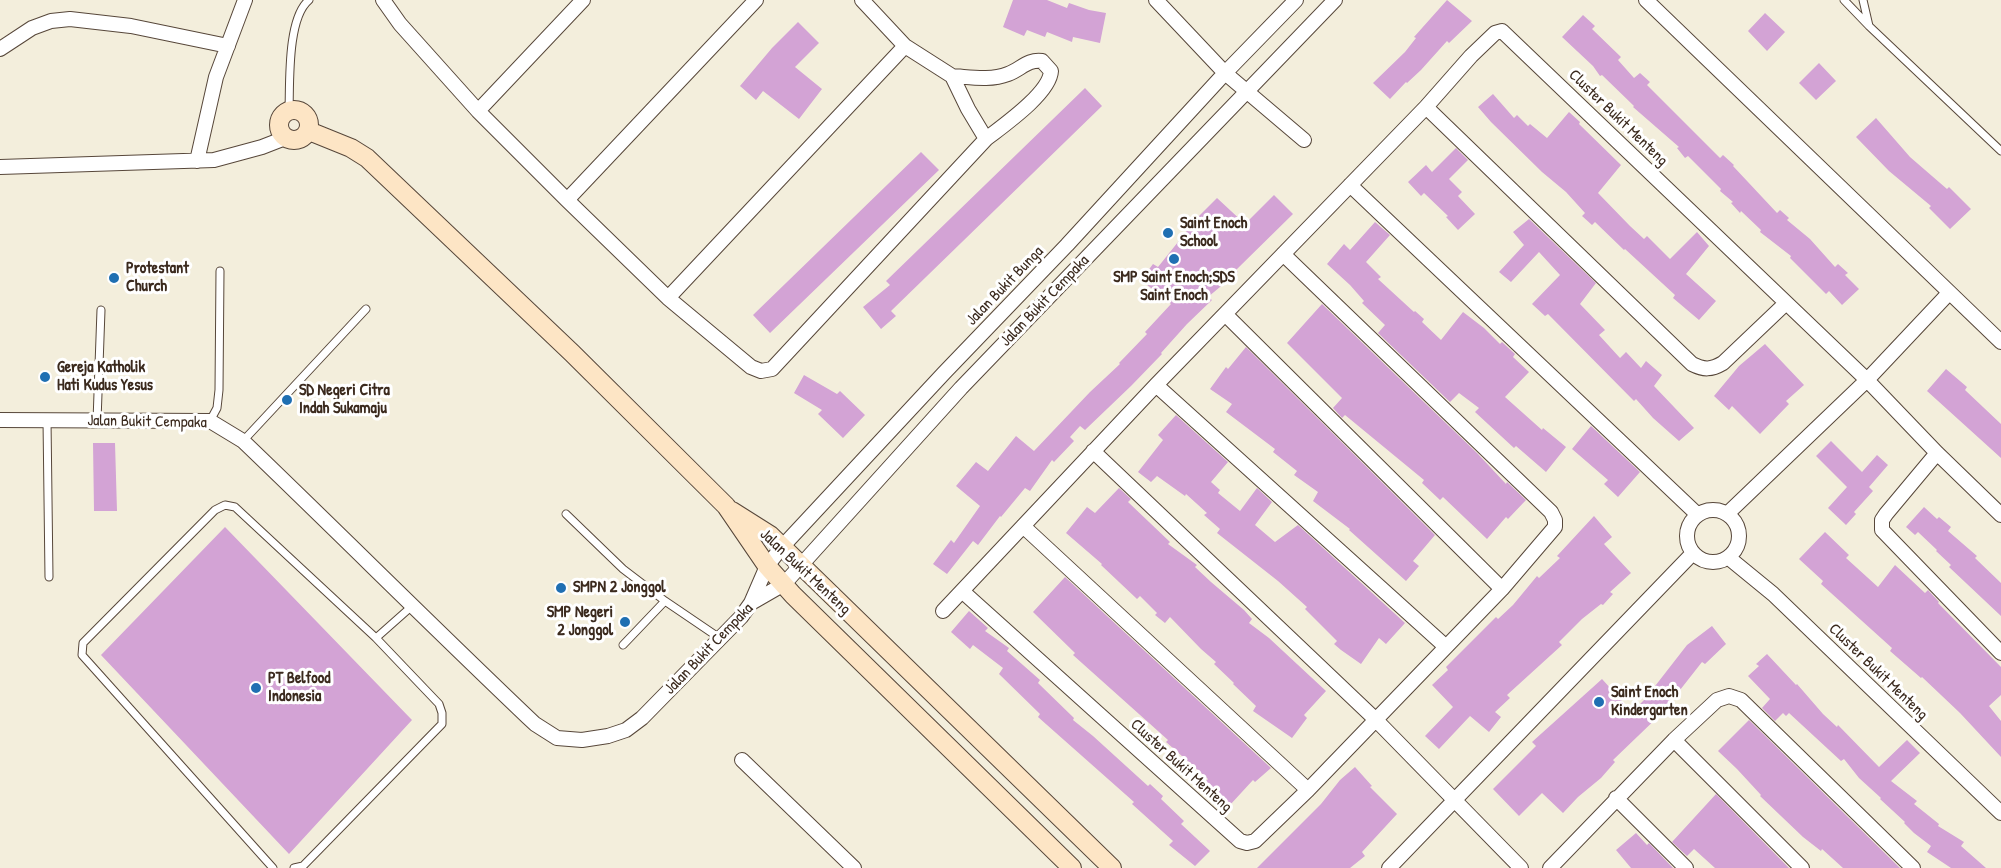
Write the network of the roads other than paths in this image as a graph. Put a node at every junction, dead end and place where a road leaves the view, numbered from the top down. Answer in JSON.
{"nodes":[{"id":1,"x":245,"y":0,"type":"edge"},
{"id":2,"x":309,"y":0,"type":"edge"},
{"id":3,"x":383,"y":0,"type":"edge"},
{"id":4,"x":583,"y":0,"type":"edge"},
{"id":5,"x":756,"y":0,"type":"edge"},
{"id":6,"x":862,"y":0,"type":"edge"},
{"id":7,"x":1156,"y":0,"type":"edge"},
{"id":8,"x":1296,"y":0,"type":"edge"},
{"id":9,"x":1335,"y":0,"type":"edge"},
{"id":10,"x":1646,"y":0,"type":"edge"},
{"id":11,"x":1844,"y":0,"type":"edge"},
{"id":12,"x":1863,"y":0,"type":"edge"},
{"id":13,"x":1869,"y":26,"type":"junction"},
{"id":14,"x":228,"y":46,"type":"junction"},
{"id":15,"x":905,"y":46,"type":"junction"},
{"id":16,"x":0,"y":50,"type":"edge"},
{"id":17,"x":1225,"y":74,"type":"junction"},
{"id":18,"x":952,"y":76,"type":"junction"},
{"id":19,"x":1247,"y":93,"type":"junction"},
{"id":20,"x":1425,"y":107,"type":"junction"},
{"id":21,"x":289,"y":111,"type":"junction"},
{"id":22,"x":478,"y":111,"type":"junction"},
{"id":23,"x":309,"y":131,"type":"junction"},
{"id":24,"x":283,"y":136,"type":"junction"},
{"id":25,"x":986,"y":139,"type":"junction"},
{"id":26,"x":1304,"y":141,"type":"dead end"},
{"id":27,"x":2001,"y":151,"type":"edge"},
{"id":28,"x":197,"y":161,"type":"junction"},
{"id":29,"x":0,"y":167,"type":"edge"},
{"id":30,"x":1350,"y":185,"type":"junction"},
{"id":31,"x":567,"y":200,"type":"junction"},
{"id":32,"x":1067,"y":245,"type":"junction"},
{"id":33,"x":1283,"y":254,"type":"junction"},
{"id":34,"x":1084,"y":260,"type":"junction"},
{"id":35,"x":220,"y":271,"type":"dead end"},
{"id":36,"x":1949,"y":293,"type":"junction"},
{"id":37,"x":668,"y":298,"type":"junction"},
{"id":38,"x":1785,"y":304,"type":"junction"},
{"id":39,"x":366,"y":309,"type":"dead end"},
{"id":40,"x":100,"y":310,"type":"dead end"},
{"id":41,"x":1225,"y":314,"type":"junction"},
{"id":42,"x":2001,"y":342,"type":"edge"},
{"id":43,"x":944,"y":373,"type":"junction"},
{"id":44,"x":1867,"y":380,"type":"junction"},
{"id":45,"x":1156,"y":385,"type":"junction"},
{"id":46,"x":961,"y":388,"type":"junction"},
{"id":47,"x":0,"y":420,"type":"edge"},
{"id":48,"x":47,"y":420,"type":"junction"},
{"id":49,"x":97,"y":420,"type":"junction"},
{"id":50,"x":210,"y":422,"type":"junction"},
{"id":51,"x":243,"y":441,"type":"junction"},
{"id":52,"x":1093,"y":451,"type":"junction"},
{"id":53,"x":1937,"y":453,"type":"junction"},
{"id":54,"x":726,"y":506,"type":"junction"},
{"id":55,"x":566,"y":514,"type":"dead end"},
{"id":56,"x":1727,"y":514,"type":"junction"},
{"id":57,"x":1698,"y":515,"type":"junction"},
{"id":58,"x":2001,"y":515,"type":"edge"},
{"id":59,"x":1023,"y":526,"type":"junction"},
{"id":60,"x":782,"y":547,"type":"junction"},
{"id":61,"x":1693,"y":553,"type":"junction"},
{"id":62,"x":1729,"y":558,"type":"junction"},
{"id":63,"x":800,"y":566,"type":"junction"},
{"id":64,"x":767,"y":567,"type":"junction"},
{"id":65,"x":49,"y":577,"type":"dead end"},
{"id":66,"x":784,"y":584,"type":"junction"},
{"id":67,"x":1502,"y":589,"type":"junction"},
{"id":68,"x":962,"y":591,"type":"junction"},
{"id":69,"x":665,"y":601,"type":"junction"},
{"id":70,"x":751,"y":603,"type":"junction"},
{"id":71,"x":411,"y":607,"type":"junction"},
{"id":72,"x":943,"y":611,"type":"dead end"},
{"id":73,"x":376,"y":638,"type":"junction"},
{"id":74,"x":721,"y":639,"type":"junction"},
{"id":75,"x":623,"y":645,"type":"dead end"},
{"id":76,"x":1445,"y":646,"type":"junction"},
{"id":77,"x":2001,"y":653,"type":"edge"},
{"id":78,"x":1375,"y":719,"type":"junction"},
{"id":79,"x":1674,"y":740,"type":"junction"},
{"id":80,"x":742,"y":760,"type":"dead end"},
{"id":81,"x":1308,"y":790,"type":"junction"},
{"id":82,"x":1616,"y":798,"type":"junction"},
{"id":83,"x":1454,"y":801,"type":"junction"},
{"id":84,"x":2001,"y":813,"type":"edge"},
{"id":85,"x":273,"y":868,"type":"edge"},
{"id":86,"x":294,"y":868,"type":"edge"},
{"id":87,"x":854,"y":868,"type":"edge"},
{"id":88,"x":1072,"y":868,"type":"edge"},
{"id":89,"x":1112,"y":868,"type":"edge"},
{"id":90,"x":1389,"y":868,"type":"edge"},
{"id":91,"x":1521,"y":868,"type":"edge"},
{"id":92,"x":1550,"y":868,"type":"edge"},
{"id":93,"x":1686,"y":868,"type":"edge"},
{"id":94,"x":1802,"y":868,"type":"edge"},
{"id":95,"x":1913,"y":868,"type":"edge"}],
"edges":[{"from":1,"to":14,"type":"street"},
{"from":2,"to":21,"type":"lane"},
{"from":3,"to":22,"type":"street"},
{"from":4,"to":22,"type":"street"},
{"from":5,"to":31,"type":"street"},
{"from":6,"to":15,"type":"street"},
{"from":7,"to":17,"type":"street"},
{"from":8,"to":17,"type":"street","name":"Jalan Bukit Bunga"},
{"from":9,"to":19,"type":"street","name":"Jalan Bukit Cempaka"},
{"from":10,"to":36,"type":"street"},
{"from":11,"to":13,"type":"lane"},
{"from":12,"to":13,"type":"lane"},
{"from":13,"to":27,"type":"lane"},
{"from":14,"to":16,"type":"street"},
{"from":14,"to":28,"type":"street"},
{"from":15,"to":18,"type":"street"},
{"from":15,"to":37,"type":"street"},
{"from":17,"to":19,"type":"street"},
{"from":17,"to":32,"type":"street","name":"Jalan Bukit Bunga"},
{"from":18,"to":25,"type":"street"},
{"from":18,"to":25,"type":"street"},
{"from":19,"to":26,"type":"street"},
{"from":19,"to":34,"type":"street","name":"Jalan Bukit Cempaka"},
{"from":20,"to":30,"type":"street","name":"Cluster Bukit Menteng"},
{"from":20,"to":38,"type":"street"},
{"from":20,"to":38,"type":"street","name":"Cluster Bukit Menteng"},
{"from":21,"to":23,"type":"street"},
{"from":21,"to":24,"type":"street"},
{"from":22,"to":31,"type":"street"},
{"from":23,"to":24,"type":"street"},
{"from":23,"to":54,"type":"street"},
{"from":24,"to":28,"type":"street"},
{"from":25,"to":37,"type":"street"},
{"from":28,"to":29,"type":"street"},
{"from":30,"to":33,"type":"street","name":"Cluster Bukit Menteng"},
{"from":30,"to":57,"type":"street"},
{"from":31,"to":37,"type":"street"},
{"from":32,"to":34,"type":"street"},
{"from":32,"to":43,"type":"street","name":"Jalan Bukit Bunga"},
{"from":33,"to":41,"type":"street","name":"Cluster Bukit Menteng"},
{"from":33,"to":67,"type":"street","name":"Cluster Bukit Menteng"},
{"from":34,"to":46,"type":"street","name":"Jalan Bukit Cempaka"},
{"from":35,"to":50,"type":"lane"},
{"from":36,"to":42,"type":"street"},
{"from":36,"to":44,"type":"street"},
{"from":38,"to":44,"type":"street","name":"Cluster Bukit Menteng"},
{"from":39,"to":51,"type":"lane"},
{"from":40,"to":49,"type":"lane"},
{"from":41,"to":45,"type":"street","name":"Cluster Bukit Menteng"},
{"from":41,"to":67,"type":"street"},
{"from":43,"to":46,"type":"street"},
{"from":43,"to":60,"type":"street","name":"Jalan Bukit Bunga"},
{"from":44,"to":53,"type":"street","name":"Cluster Bukit Menteng"},
{"from":44,"to":56,"type":"street"},
{"from":45,"to":52,"type":"street","name":"Cluster Bukit Menteng"},
{"from":45,"to":76,"type":"street"},
{"from":46,"to":63,"type":"street","name":"Jalan Bukit Cempaka"},
{"from":47,"to":48,"type":"street","name":"Jalan Bukit Cempaka"},
{"from":48,"to":49,"type":"street","name":"Jalan Bukit Cempaka"},
{"from":48,"to":65,"type":"lane"},
{"from":49,"to":50,"type":"street","name":"Jalan Bukit Cempaka"},
{"from":50,"to":51,"type":"street","name":"Jalan Bukit Cempaka"},
{"from":51,"to":71,"type":"street","name":"Jalan Bukit Cempaka"},
{"from":52,"to":59,"type":"street","name":"Cluster Bukit Menteng"},
{"from":52,"to":78,"type":"street"},
{"from":53,"to":58,"type":"street","name":"Cluster Bukit Menteng"},
{"from":53,"to":77,"type":"street"},
{"from":54,"to":60,"type":"street","name":"Jalan Bukit Menteng"},
{"from":54,"to":64,"type":"street","name":"Jalan Bukit Menteng"},
{"from":55,"to":69,"type":"lane"},
{"from":56,"to":57,"type":"street"},
{"from":56,"to":62,"type":"street"},
{"from":57,"to":61,"type":"street"},
{"from":59,"to":68,"type":"street","name":"Cluster Bukit Menteng"},
{"from":59,"to":81,"type":"street"},
{"from":60,"to":63,"type":"street","name":"Jalan Bukit Menteng"},
{"from":60,"to":64,"type":"street","name":"Jalan Bukit Bunga"},
{"from":61,"to":62,"type":"street"},
{"from":61,"to":83,"type":"street"},
{"from":62,"to":84,"type":"street","name":"Cluster Bukit Menteng"},
{"from":63,"to":66,"type":"street","name":"Jalan Bukit Cempaka"},
{"from":63,"to":89,"type":"street","name":"Jalan Bukit Menteng"},
{"from":64,"to":66,"type":"street","name":"Jalan Bukit Menteng"},
{"from":64,"to":70,"type":"street","name":"Jalan Bukit Bunga"},
{"from":66,"to":70,"type":"street","name":"Jalan Bukit Cempaka"},
{"from":66,"to":88,"type":"street","name":"Jalan Bukit Menteng"},
{"from":67,"to":76,"type":"street","name":"Cluster Bukit Menteng"},
{"from":68,"to":72,"type":"street","name":"Cluster Bukit Menteng"},
{"from":68,"to":81,"type":"street","name":"Cluster Bukit Menteng"},
{"from":69,"to":74,"type":"lane"},
{"from":69,"to":75,"type":"lane"},
{"from":70,"to":74,"type":"street","name":"Jalan Bukit Cempaka"},
{"from":71,"to":73,"type":"lane"},
{"from":71,"to":74,"type":"street","name":"Jalan Bukit Cempaka"},
{"from":73,"to":85,"type":"lane"},
{"from":73,"to":86,"type":"lane"},
{"from":76,"to":78,"type":"street","name":"Cluster Bukit Menteng"},
{"from":78,"to":81,"type":"street","name":"Cluster Bukit Menteng"},
{"from":78,"to":83,"type":"street"},
{"from":79,"to":82,"type":"street"},
{"from":79,"to":94,"type":"street"},
{"from":79,"to":95,"type":"street"},
{"from":80,"to":87,"type":"street"},
{"from":82,"to":92,"type":"street"},
{"from":82,"to":93,"type":"street"},
{"from":83,"to":90,"type":"street"},
{"from":83,"to":91,"type":"street"}]}
